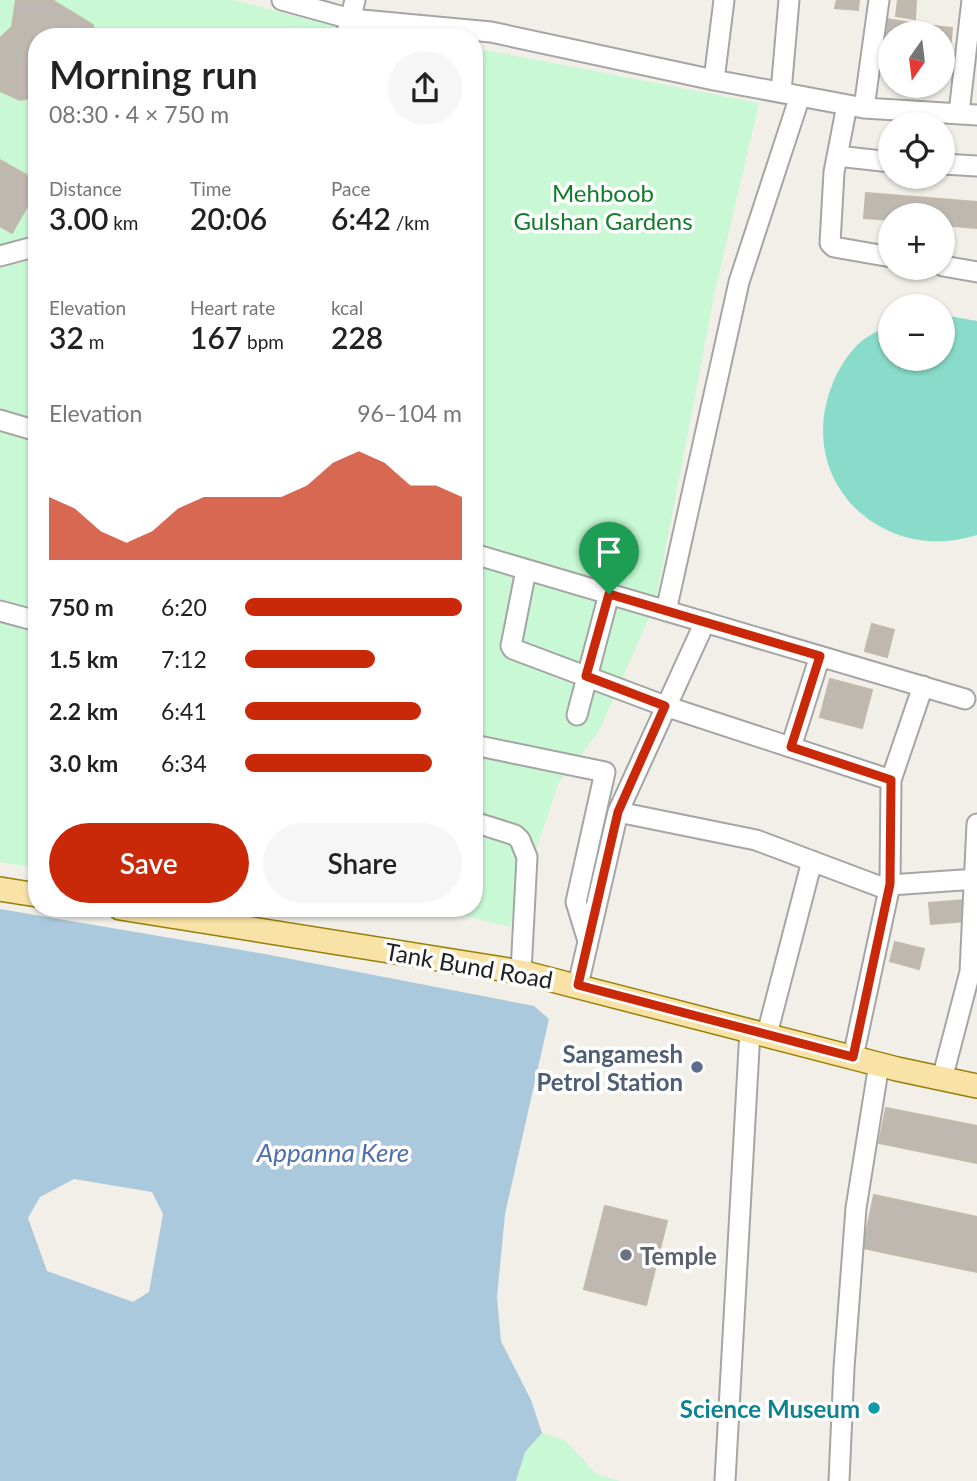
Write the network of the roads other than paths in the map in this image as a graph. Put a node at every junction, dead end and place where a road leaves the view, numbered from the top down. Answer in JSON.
{"nodes":[{"id":1,"x":282,"y":0,"type":"edge"},
{"id":2,"x":724,"y":0,"type":"edge"},
{"id":3,"x":789,"y":0,"type":"edge"},
{"id":4,"x":879,"y":0,"type":"edge"},
{"id":5,"x":972,"y":0,"type":"edge"},
{"id":6,"x":351,"y":19,"type":"edge"},
{"id":7,"x":448,"y":28,"type":"edge"},
{"id":8,"x":483,"y":31,"type":"edge"},
{"id":9,"x":714,"y":80,"type":"junction"},
{"id":10,"x":790,"y":94,"type":"junction"},
{"id":11,"x":855,"y":107,"type":"junction"},
{"id":12,"x":968,"y":114,"type":"edge"},
{"id":13,"x":837,"y":156,"type":"junction"},
{"id":14,"x":878,"y":161,"type":"edge"},
{"id":15,"x":955,"y":165,"type":"edge"},
{"id":16,"x":977,"y":166,"type":"edge"},
{"id":17,"x":28,"y":249,"type":"edge"},
{"id":18,"x":878,"y":254,"type":"edge"},
{"id":19,"x":0,"y":257,"type":"edge"},
{"id":20,"x":955,"y":268,"type":"edge"},
{"id":21,"x":977,"y":272,"type":"edge"},
{"id":22,"x":0,"y":420,"type":"edge"},
{"id":23,"x":28,"y":428,"type":"edge"},
{"id":24,"x":483,"y":557,"type":"edge"},
{"id":25,"x":526,"y":570,"type":"junction"},
{"id":26,"x":609,"y":594,"type":"junction"},
{"id":27,"x":0,"y":611,"type":"edge"},
{"id":28,"x":666,"y":611,"type":"junction"},
{"id":29,"x":28,"y":619,"type":"edge"},
{"id":30,"x":705,"y":622,"type":"junction"},
{"id":31,"x":820,"y":656,"type":"junction"},
{"id":32,"x":586,"y":676,"type":"junction"},
{"id":33,"x":923,"y":686,"type":"junction"},
{"id":34,"x":973,"y":702,"type":"edge"},
{"id":35,"x":665,"y":706,"type":"junction"},
{"id":36,"x":577,"y":715,"type":"dead end"},
{"id":37,"x":483,"y":747,"type":"edge"},
{"id":38,"x":791,"y":747,"type":"junction"},
{"id":39,"x":891,"y":780,"type":"junction"},
{"id":40,"x":618,"y":812,"type":"junction"},
{"id":41,"x":977,"y":824,"type":"edge"},
{"id":42,"x":483,"y":825,"type":"edge"},
{"id":43,"x":812,"y":860,"type":"junction"},
{"id":44,"x":975,"y":879,"type":"edge"},
{"id":45,"x":890,"y":887,"type":"junction"},
{"id":46,"x":0,"y":889,"type":"edge"},
{"id":47,"x":28,"y":894,"type":"edge"},
{"id":48,"x":176,"y":917,"type":"edge"},
{"id":49,"x":589,"y":942,"type":"junction"},
{"id":50,"x":521,"y":972,"type":"junction"},
{"id":51,"x":578,"y":985,"type":"junction"},
{"id":52,"x":759,"y":1032,"type":"junction"},
{"id":53,"x":853,"y":1057,"type":"junction"},
{"id":54,"x":878,"y":1064,"type":"junction"},
{"id":55,"x":942,"y":1079,"type":"junction"},
{"id":56,"x":977,"y":1086,"type":"edge"},
{"id":57,"x":725,"y":1481,"type":"edge"},
{"id":58,"x":839,"y":1481,"type":"edge"}],
"edges":[{"from":1,"to":6,"type":"street"},
{"from":2,"to":9,"type":"street"},
{"from":3,"to":10,"type":"street"},
{"from":4,"to":11,"type":"street"},
{"from":5,"to":12,"type":"street"},
{"from":6,"to":7,"type":"street"},
{"from":8,"to":9,"type":"street"},
{"from":9,"to":10,"type":"street"},
{"from":10,"to":11,"type":"street"},
{"from":10,"to":28,"type":"street"},
{"from":11,"to":12,"type":"street"},
{"from":11,"to":13,"type":"street"},
{"from":13,"to":14,"type":"street"},
{"from":13,"to":18,"type":"street"},
{"from":15,"to":16,"type":"street"},
{"from":17,"to":19,"type":"street"},
{"from":20,"to":21,"type":"street"},
{"from":22,"to":23,"type":"street"},
{"from":24,"to":25,"type":"street"},
{"from":25,"to":26,"type":"street"},
{"from":25,"to":32,"type":"street"},
{"from":26,"to":28,"type":"street"},
{"from":26,"to":32,"type":"street"},
{"from":27,"to":29,"type":"street"},
{"from":28,"to":30,"type":"street"},
{"from":30,"to":31,"type":"street"},
{"from":30,"to":35,"type":"street"},
{"from":31,"to":33,"type":"street"},
{"from":31,"to":38,"type":"street"},
{"from":32,"to":35,"type":"street"},
{"from":32,"to":36,"type":"street"},
{"from":33,"to":34,"type":"street"},
{"from":33,"to":39,"type":"street"},
{"from":35,"to":38,"type":"street"},
{"from":35,"to":40,"type":"street"},
{"from":37,"to":49,"type":"street"},
{"from":38,"to":39,"type":"street"},
{"from":39,"to":45,"type":"street"},
{"from":40,"to":43,"type":"street"},
{"from":40,"to":49,"type":"street"},
{"from":41,"to":44,"type":"street"},
{"from":42,"to":50,"type":"street"},
{"from":43,"to":45,"type":"street"},
{"from":43,"to":52,"type":"street"},
{"from":44,"to":45,"type":"street"},
{"from":44,"to":55,"type":"street"},
{"from":45,"to":53,"type":"street"},
{"from":46,"to":47,"type":"main road"},
{"from":48,"to":50,"type":"main road","name":"Tank Bund Road"},
{"from":49,"to":51,"type":"street"},
{"from":50,"to":51,"type":"main road","name":"Tank Bund Road"},
{"from":51,"to":52,"type":"main road","name":"Tank Bund Road"},
{"from":52,"to":53,"type":"main road","name":"Tank Bund Road"},
{"from":52,"to":57,"type":"street"},
{"from":53,"to":54,"type":"main road","name":"Tank Bund Road"},
{"from":54,"to":55,"type":"main road","name":"Tank Bund Road"},
{"from":54,"to":58,"type":"street"},
{"from":55,"to":56,"type":"main road","name":"Tank Bund Road"}]}
